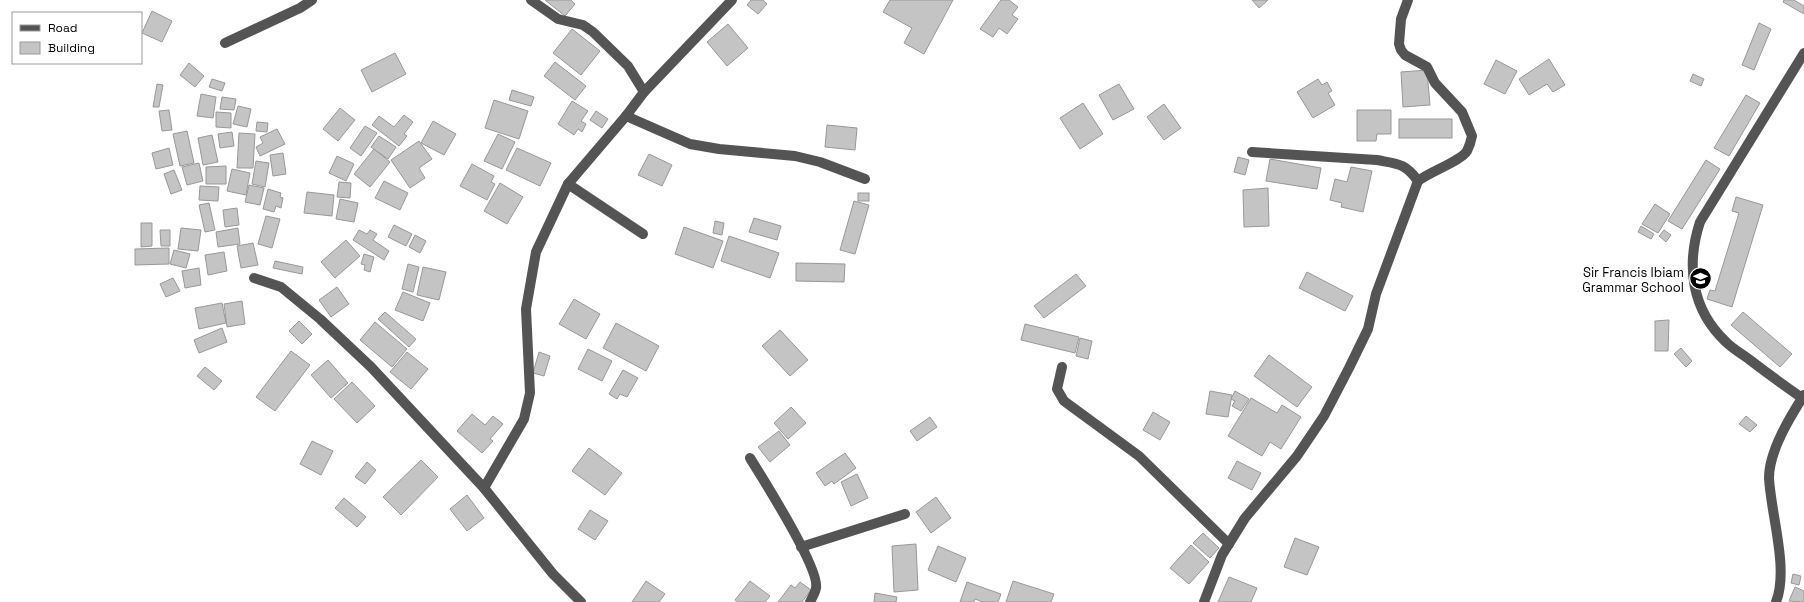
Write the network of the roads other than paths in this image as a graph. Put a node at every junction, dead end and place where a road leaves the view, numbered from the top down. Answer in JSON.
{"nodes":[{"id":1,"x":312,"y":0,"type":"edge"},
{"id":2,"x":531,"y":0,"type":"edge"},
{"id":3,"x":732,"y":0,"type":"edge"},
{"id":4,"x":1408,"y":0,"type":"edge"},
{"id":5,"x":225,"y":44,"type":"dead end"},
{"id":6,"x":1804,"y":53,"type":"edge"},
{"id":7,"x":644,"y":92,"type":"junction"},
{"id":8,"x":626,"y":116,"type":"junction"},
{"id":9,"x":1252,"y":152,"type":"dead end"},
{"id":10,"x":865,"y":179,"type":"dead end"},
{"id":11,"x":1418,"y":181,"type":"junction"},
{"id":12,"x":568,"y":184,"type":"junction"},
{"id":13,"x":643,"y":234,"type":"dead end"},
{"id":14,"x":254,"y":278,"type":"dead end"},
{"id":15,"x":1062,"y":367,"type":"dead end"},
{"id":16,"x":1803,"y":396,"type":"edge"},
{"id":17,"x":750,"y":458,"type":"dead end"},
{"id":18,"x":484,"y":488,"type":"junction"},
{"id":19,"x":905,"y":514,"type":"dead end"},
{"id":20,"x":1229,"y":544,"type":"junction"},
{"id":21,"x":801,"y":547,"type":"junction"},
{"id":22,"x":581,"y":602,"type":"edge"},
{"id":23,"x":810,"y":602,"type":"edge"},
{"id":24,"x":1204,"y":602,"type":"edge"},
{"id":25,"x":1776,"y":602,"type":"edge"}],
"edges":[{"from":1,"to":5,"type":"street"},
{"from":2,"to":7,"type":"street"},
{"from":3,"to":7,"type":"street"},
{"from":4,"to":11,"type":"street"},
{"from":6,"to":16,"type":"street"},
{"from":7,"to":8,"type":"street"},
{"from":8,"to":10,"type":"street"},
{"from":8,"to":12,"type":"street"},
{"from":9,"to":11,"type":"street"},
{"from":11,"to":20,"type":"street"},
{"from":12,"to":13,"type":"street"},
{"from":12,"to":18,"type":"street"},
{"from":14,"to":18,"type":"street"},
{"from":15,"to":20,"type":"street"},
{"from":16,"to":25,"type":"street"},
{"from":17,"to":21,"type":"street"},
{"from":18,"to":22,"type":"street"},
{"from":19,"to":21,"type":"street"},
{"from":20,"to":24,"type":"street"},
{"from":21,"to":23,"type":"street"}]}
